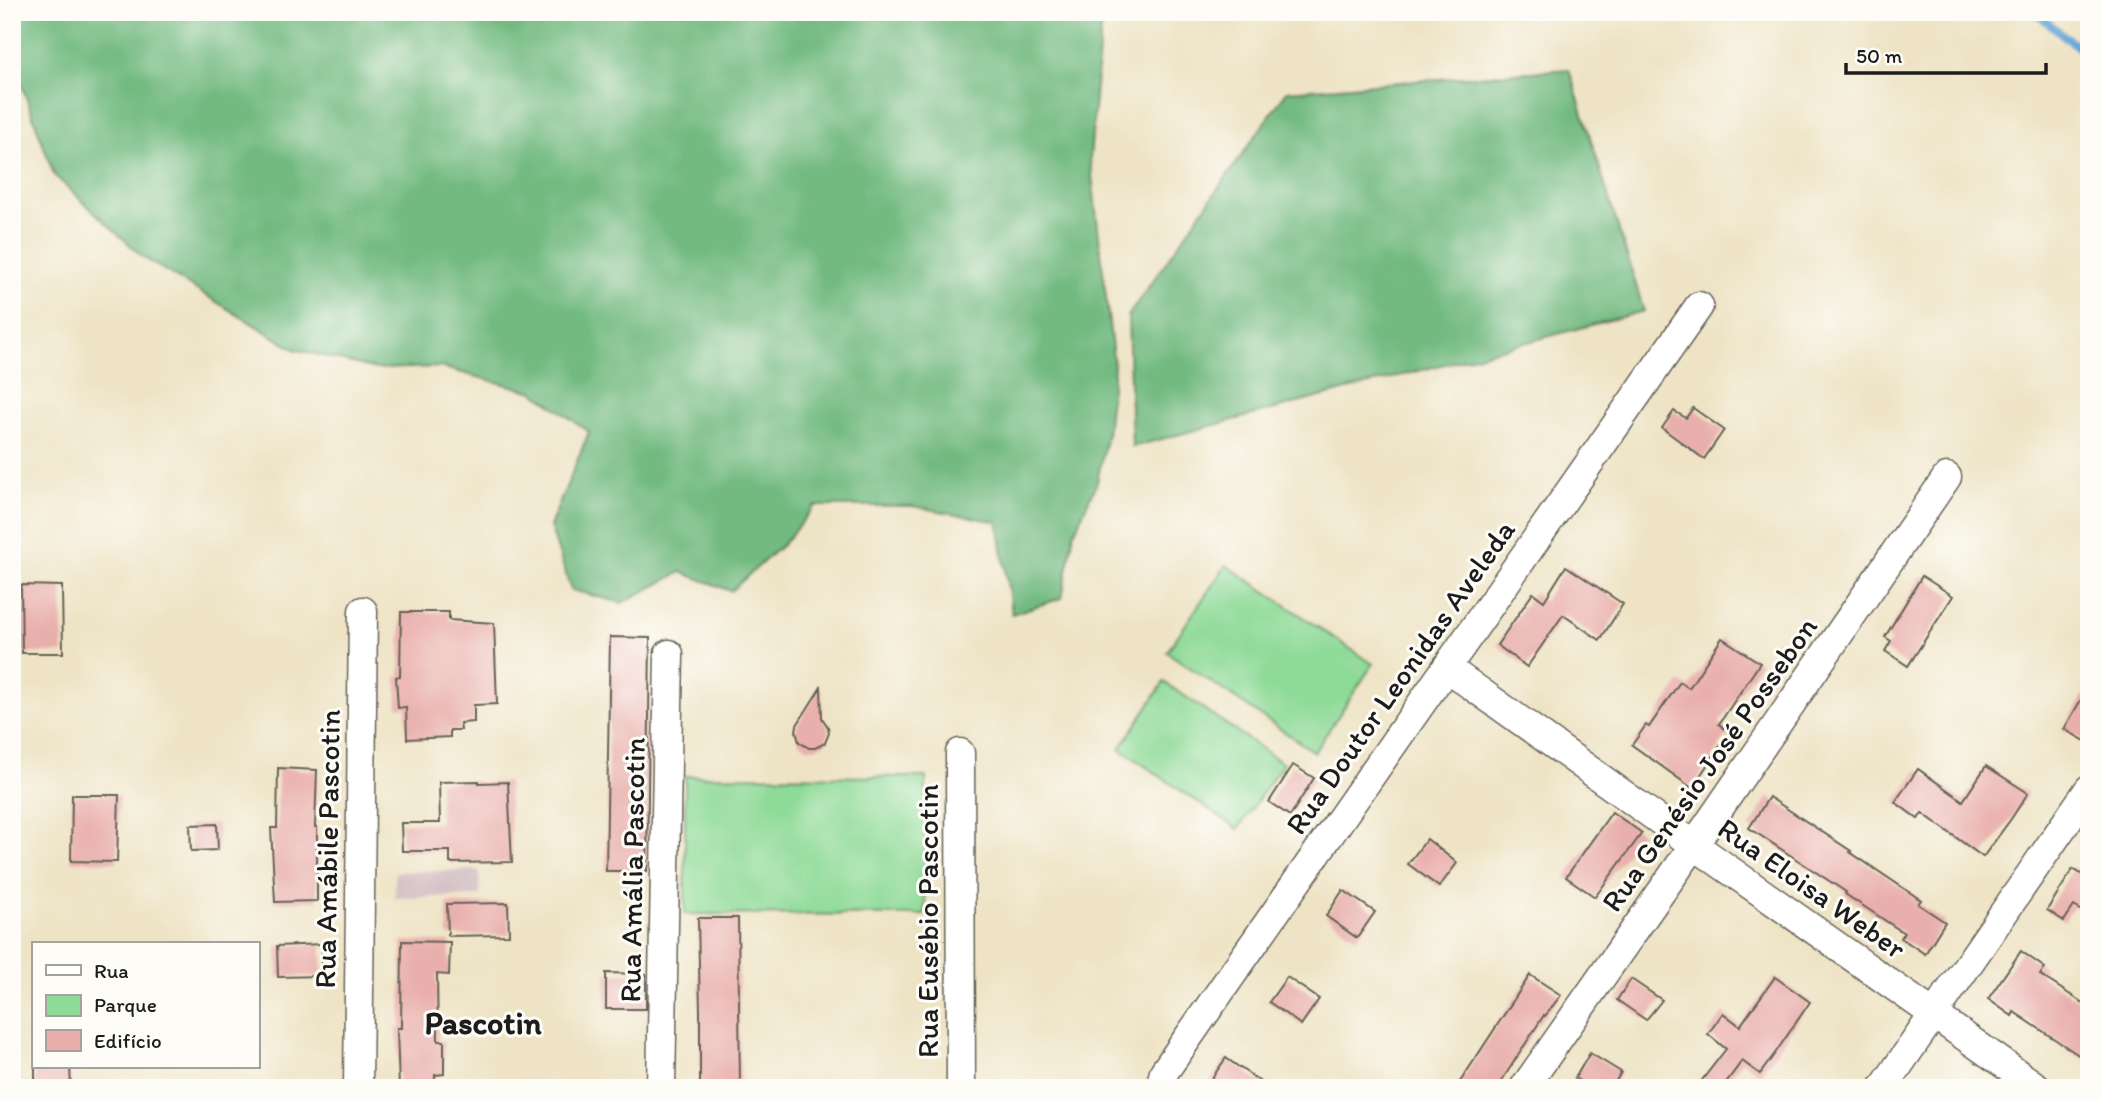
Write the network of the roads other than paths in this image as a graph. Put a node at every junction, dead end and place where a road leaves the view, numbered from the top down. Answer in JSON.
{"nodes":[{"id":1,"x":1699,"y":306,"type":"dead end"},
{"id":2,"x":1947,"y":477,"type":"dead end"},
{"id":3,"x":363,"y":611,"type":"dead end"},
{"id":4,"x":669,"y":654,"type":"dead end"},
{"id":5,"x":1447,"y":668,"type":"junction"},
{"id":6,"x":960,"y":753,"type":"dead end"},
{"id":7,"x":2089,"y":789,"type":"edge"},
{"id":8,"x":1694,"y":845,"type":"junction"},
{"id":9,"x":1934,"y":1015,"type":"junction"},
{"id":10,"x":358,"y":1088,"type":"edge"},
{"id":11,"x":661,"y":1088,"type":"edge"},
{"id":12,"x":961,"y":1088,"type":"edge"},
{"id":13,"x":1160,"y":1088,"type":"edge"},
{"id":14,"x":1524,"y":1088,"type":"edge"},
{"id":15,"x":1884,"y":1088,"type":"edge"},
{"id":16,"x":2038,"y":1088,"type":"edge"}],
"edges":[{"from":1,"to":5,"type":"street","name":"Rua Doutor Leonidas Aveleda"},
{"from":2,"to":8,"type":"street","name":"Rua Genésio José Possebon"},
{"from":3,"to":10,"type":"street","name":"Rua Amábile Pascotin"},
{"from":4,"to":11,"type":"street","name":"Rua Amália Pascotin"},
{"from":5,"to":8,"type":"street","name":"Rua Eloisa Weber"},
{"from":5,"to":13,"type":"street","name":"Rua Doutor Leonidas Aveleda"},
{"from":6,"to":12,"type":"street","name":"Rua Eusébio Pascotin"},
{"from":7,"to":9,"type":"street"},
{"from":8,"to":9,"type":"street","name":"Rua Eloisa Weber"},
{"from":8,"to":14,"type":"street","name":"Rua Genésio José Possebon"},
{"from":9,"to":15,"type":"street"},
{"from":9,"to":16,"type":"street","name":"Rua Eloisa Weber"}]}
